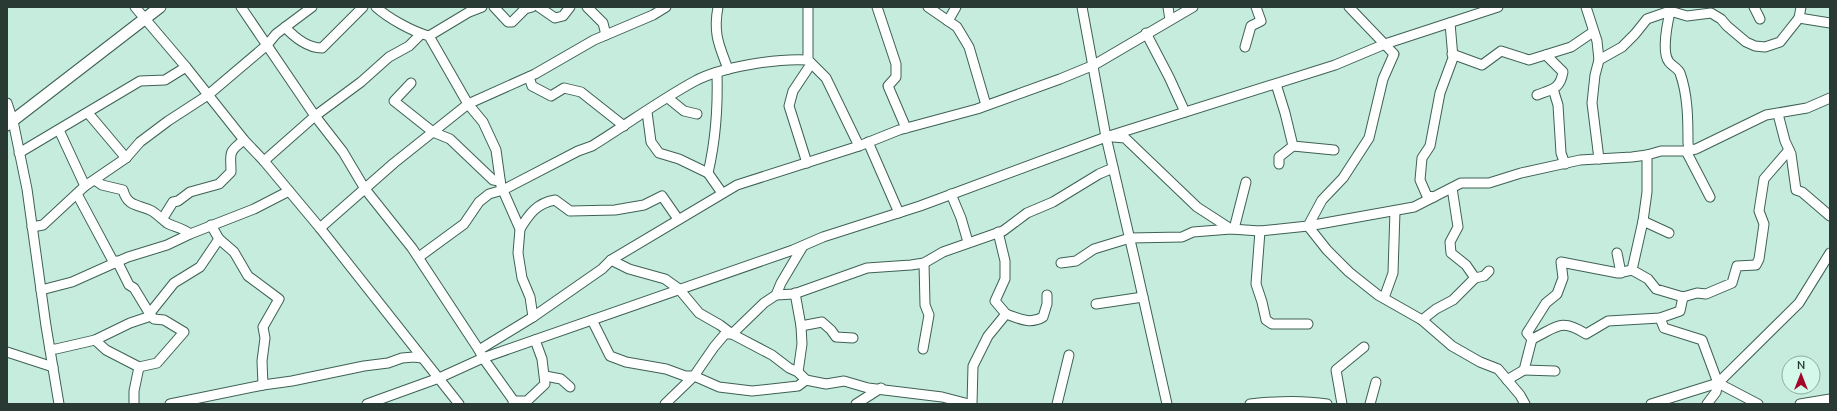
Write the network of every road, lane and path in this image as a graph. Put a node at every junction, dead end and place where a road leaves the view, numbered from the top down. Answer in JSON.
{"nodes":[{"id":1,"x":135,"y":7,"type":"edge"},
{"id":2,"x":160,"y":7,"type":"edge"},
{"id":3,"x":241,"y":7,"type":"edge"},
{"id":4,"x":312,"y":7,"type":"edge"},
{"id":5,"x":363,"y":7,"type":"edge"},
{"id":6,"x":376,"y":7,"type":"edge"},
{"id":7,"x":482,"y":7,"type":"edge"},
{"id":8,"x":494,"y":7,"type":"edge"},
{"id":9,"x":532,"y":7,"type":"edge"},
{"id":10,"x":539,"y":7,"type":"edge"},
{"id":11,"x":570,"y":7,"type":"edge"},
{"id":12,"x":587,"y":7,"type":"edge"},
{"id":13,"x":666,"y":7,"type":"edge"},
{"id":14,"x":718,"y":7,"type":"edge"},
{"id":15,"x":808,"y":7,"type":"edge"},
{"id":16,"x":878,"y":7,"type":"edge"},
{"id":17,"x":928,"y":7,"type":"edge"},
{"id":18,"x":956,"y":7,"type":"edge"},
{"id":19,"x":1082,"y":7,"type":"edge"},
{"id":20,"x":1168,"y":7,"type":"edge"},
{"id":21,"x":1193,"y":7,"type":"edge"},
{"id":22,"x":1256,"y":7,"type":"edge"},
{"id":23,"x":1349,"y":7,"type":"edge"},
{"id":24,"x":1498,"y":7,"type":"edge"},
{"id":25,"x":1586,"y":7,"type":"edge"},
{"id":26,"x":1754,"y":7,"type":"edge"},
{"id":27,"x":1801,"y":7,"type":"edge"},
{"id":28,"x":1671,"y":9,"type":"edge"},
{"id":29,"x":1799,"y":18,"type":"junction"},
{"id":30,"x":145,"y":19,"type":"junction"},
{"id":31,"x":1760,"y":19,"type":"dead end"},
{"id":32,"x":1170,"y":20,"type":"junction"},
{"id":33,"x":948,"y":21,"type":"junction"},
{"id":34,"x":1450,"y":23,"type":"junction"},
{"id":35,"x":1830,"y":23,"type":"edge"},
{"id":36,"x":285,"y":27,"type":"junction"},
{"id":37,"x":1593,"y":32,"type":"junction"},
{"id":38,"x":1146,"y":34,"type":"junction"},
{"id":39,"x":425,"y":35,"type":"junction"},
{"id":40,"x":606,"y":35,"type":"junction"},
{"id":41,"x":1385,"y":44,"type":"junction"},
{"id":42,"x":267,"y":45,"type":"junction"},
{"id":43,"x":1245,"y":47,"type":"dead end"},
{"id":44,"x":1452,"y":54,"type":"junction"},
{"id":45,"x":1546,"y":55,"type":"junction"},
{"id":46,"x":1599,"y":60,"type":"junction"},
{"id":47,"x":810,"y":62,"type":"junction"},
{"id":48,"x":1094,"y":65,"type":"junction"},
{"id":49,"x":186,"y":67,"type":"junction"},
{"id":50,"x":728,"y":69,"type":"junction"},
{"id":51,"x":718,"y":73,"type":"junction"},
{"id":52,"x":529,"y":76,"type":"junction"},
{"id":53,"x":411,"y":83,"type":"dead end"},
{"id":54,"x":1276,"y":84,"type":"junction"},
{"id":55,"x":1553,"y":89,"type":"junction"},
{"id":56,"x":208,"y":95,"type":"junction"},
{"id":57,"x":1537,"y":95,"type":"dead end"},
{"id":58,"x":668,"y":98,"type":"junction"},
{"id":59,"x":1830,"y":98,"type":"edge"},
{"id":60,"x":7,"y":103,"type":"edge"},
{"id":61,"x":468,"y":104,"type":"junction"},
{"id":62,"x":986,"y":105,"type":"junction"},
{"id":63,"x":647,"y":112,"type":"junction"},
{"id":64,"x":1185,"y":112,"type":"junction"},
{"id":65,"x":88,"y":113,"type":"junction"},
{"id":66,"x":697,"y":114,"type":"dead end"},
{"id":67,"x":1778,"y":114,"type":"junction"},
{"id":68,"x":315,"y":116,"type":"junction"},
{"id":69,"x":10,"y":123,"type":"edge"},
{"id":70,"x":624,"y":126,"type":"junction"},
{"id":71,"x":906,"y":128,"type":"junction"},
{"id":72,"x":58,"y":130,"type":"junction"},
{"id":73,"x":433,"y":132,"type":"junction"},
{"id":74,"x":1106,"y":137,"type":"junction"},
{"id":75,"x":244,"y":140,"type":"junction"},
{"id":76,"x":868,"y":142,"type":"junction"},
{"id":77,"x":859,"y":146,"type":"junction"},
{"id":78,"x":1293,"y":146,"type":"junction"},
{"id":79,"x":1334,"y":150,"type":"dead end"},
{"id":80,"x":1688,"y":150,"type":"junction"},
{"id":81,"x":1789,"y":150,"type":"junction"},
{"id":82,"x":19,"y":153,"type":"junction"},
{"id":83,"x":1647,"y":155,"type":"junction"},
{"id":84,"x":126,"y":158,"type":"junction"},
{"id":85,"x":1599,"y":159,"type":"junction"},
{"id":86,"x":264,"y":161,"type":"junction"},
{"id":87,"x":807,"y":163,"type":"junction"},
{"id":88,"x":1279,"y":164,"type":"dead end"},
{"id":89,"x":1565,"y":164,"type":"junction"},
{"id":90,"x":1113,"y":168,"type":"junction"},
{"id":91,"x":708,"y":173,"type":"junction"},
{"id":92,"x":95,"y":180,"type":"junction"},
{"id":93,"x":500,"y":181,"type":"junction"},
{"id":94,"x":1246,"y":182,"type":"dead end"},
{"id":95,"x":85,"y":186,"type":"junction"},
{"id":96,"x":1452,"y":188,"type":"junction"},
{"id":97,"x":365,"y":189,"type":"junction"},
{"id":98,"x":504,"y":190,"type":"junction"},
{"id":99,"x":289,"y":191,"type":"junction"},
{"id":100,"x":722,"y":193,"type":"junction"},
{"id":101,"x":77,"y":194,"type":"junction"},
{"id":102,"x":951,"y":194,"type":"junction"},
{"id":103,"x":1434,"y":197,"type":"junction"},
{"id":104,"x":1710,"y":197,"type":"dead end"},
{"id":105,"x":1396,"y":211,"type":"junction"},
{"id":106,"x":899,"y":213,"type":"junction"},
{"id":107,"x":1830,"y":216,"type":"edge"},
{"id":108,"x":163,"y":218,"type":"junction"},
{"id":109,"x":678,"y":219,"type":"junction"},
{"id":110,"x":1643,"y":221,"type":"junction"},
{"id":111,"x":211,"y":225,"type":"junction"},
{"id":112,"x":1308,"y":226,"type":"junction"},
{"id":113,"x":32,"y":228,"type":"junction"},
{"id":114,"x":320,"y":228,"type":"junction"},
{"id":115,"x":520,"y":229,"type":"junction"},
{"id":116,"x":1232,"y":229,"type":"junction"},
{"id":117,"x":998,"y":232,"type":"junction"},
{"id":118,"x":1260,"y":232,"type":"junction"},
{"id":119,"x":1669,"y":233,"type":"dead end"},
{"id":120,"x":190,"y":234,"type":"junction"},
{"id":121,"x":1130,"y":238,"type":"junction"},
{"id":122,"x":219,"y":239,"type":"junction"},
{"id":123,"x":968,"y":242,"type":"junction"},
{"id":124,"x":803,"y":246,"type":"junction"},
{"id":125,"x":1616,"y":253,"type":"dead end"},
{"id":126,"x":1830,"y":253,"type":"edge"},
{"id":127,"x":418,"y":257,"type":"junction"},
{"id":128,"x":611,"y":260,"type":"junction"},
{"id":129,"x":116,"y":262,"type":"junction"},
{"id":130,"x":924,"y":263,"type":"junction"},
{"id":131,"x":1061,"y":263,"type":"dead end"},
{"id":132,"x":1632,"y":270,"type":"junction"},
{"id":133,"x":1489,"y":271,"type":"dead end"},
{"id":134,"x":1621,"y":272,"type":"junction"},
{"id":135,"x":1476,"y":278,"type":"junction"},
{"id":136,"x":679,"y":289,"type":"junction"},
{"id":137,"x":41,"y":290,"type":"junction"},
{"id":138,"x":795,"y":294,"type":"junction"},
{"id":139,"x":776,"y":295,"type":"junction"},
{"id":140,"x":1047,"y":295,"type":"dead end"},
{"id":141,"x":1143,"y":297,"type":"junction"},
{"id":142,"x":1682,"y":297,"type":"junction"},
{"id":143,"x":1384,"y":298,"type":"junction"},
{"id":144,"x":1096,"y":304,"type":"dead end"},
{"id":145,"x":1006,"y":314,"type":"junction"},
{"id":146,"x":151,"y":315,"type":"junction"},
{"id":147,"x":533,"y":317,"type":"junction"},
{"id":148,"x":1660,"y":318,"type":"junction"},
{"id":149,"x":592,"y":320,"type":"junction"},
{"id":150,"x":1422,"y":320,"type":"junction"},
{"id":151,"x":1308,"y":324,"type":"dead end"},
{"id":152,"x":801,"y":326,"type":"junction"},
{"id":153,"x":732,"y":334,"type":"junction"},
{"id":154,"x":853,"y":338,"type":"dead end"},
{"id":155,"x":1532,"y":339,"type":"junction"},
{"id":156,"x":95,"y":340,"type":"junction"},
{"id":157,"x":535,"y":340,"type":"junction"},
{"id":158,"x":1364,"y":347,"type":"dead end"},
{"id":159,"x":50,"y":349,"type":"junction"},
{"id":160,"x":923,"y":349,"type":"dead end"},
{"id":161,"x":7,"y":352,"type":"edge"},
{"id":162,"x":481,"y":354,"type":"junction"},
{"id":163,"x":1069,"y":355,"type":"dead end"},
{"id":164,"x":422,"y":358,"type":"junction"},
{"id":165,"x":53,"y":367,"type":"junction"},
{"id":166,"x":139,"y":367,"type":"junction"},
{"id":167,"x":1524,"y":370,"type":"junction"},
{"id":168,"x":1555,"y":371,"type":"dead end"},
{"id":169,"x":798,"y":372,"type":"junction"},
{"id":170,"x":545,"y":376,"type":"junction"},
{"id":171,"x":694,"y":376,"type":"junction"},
{"id":172,"x":439,"y":378,"type":"junction"},
{"id":173,"x":806,"y":380,"type":"junction"},
{"id":174,"x":1508,"y":380,"type":"junction"},
{"id":175,"x":1376,"y":382,"type":"dead end"},
{"id":176,"x":1718,"y":382,"type":"junction"},
{"id":177,"x":263,"y":385,"type":"junction"},
{"id":178,"x":570,"y":387,"type":"dead end"},
{"id":179,"x":880,"y":388,"type":"junction"},
{"id":180,"x":1830,"y":399,"type":"edge"},
{"id":181,"x":942,"y":400,"type":"edge"},
{"id":182,"x":515,"y":402,"type":"edge"},
{"id":183,"x":59,"y":404,"type":"edge"},
{"id":184,"x":134,"y":404,"type":"edge"},
{"id":185,"x":170,"y":404,"type":"edge"},
{"id":186,"x":367,"y":404,"type":"edge"},
{"id":187,"x":459,"y":404,"type":"edge"},
{"id":188,"x":665,"y":404,"type":"edge"},
{"id":189,"x":856,"y":404,"type":"edge"},
{"id":190,"x":969,"y":404,"type":"edge"},
{"id":191,"x":972,"y":404,"type":"edge"},
{"id":192,"x":1057,"y":404,"type":"edge"},
{"id":193,"x":1167,"y":404,"type":"edge"},
{"id":194,"x":1250,"y":404,"type":"edge"},
{"id":195,"x":1327,"y":404,"type":"edge"},
{"id":196,"x":1342,"y":404,"type":"edge"},
{"id":197,"x":1370,"y":404,"type":"edge"},
{"id":198,"x":1525,"y":404,"type":"edge"},
{"id":199,"x":1651,"y":404,"type":"edge"},
{"id":200,"x":1707,"y":404,"type":"edge"},
{"id":201,"x":1758,"y":404,"type":"edge"},
{"id":202,"x":1800,"y":404,"type":"edge"}],
"edges":[{"from":1,"to":30,"type":"street"},
{"from":2,"to":30,"type":"main road"},
{"from":3,"to":42,"type":"street"},
{"from":4,"to":36,"type":"street"},
{"from":5,"to":36,"type":"street"},
{"from":6,"to":39,"type":"street"},
{"from":7,"to":39,"type":"street"},
{"from":8,"to":9,"type":"street"},
{"from":10,"to":11,"type":"street"},
{"from":12,"to":40,"type":"street"},
{"from":13,"to":40,"type":"street"},
{"from":14,"to":50,"type":"street"},
{"from":15,"to":47,"type":"street"},
{"from":16,"to":71,"type":"street"},
{"from":17,"to":33,"type":"street"},
{"from":18,"to":33,"type":"street"},
{"from":19,"to":48,"type":"street"},
{"from":20,"to":32,"type":"street"},
{"from":21,"to":32,"type":"street"},
{"from":22,"to":43,"type":"street"},
{"from":23,"to":41,"type":"street"},
{"from":24,"to":34,"type":"street"},
{"from":25,"to":37,"type":"street"},
{"from":26,"to":31,"type":"street"},
{"from":27,"to":29,"type":"street"},
{"from":28,"to":29,"type":"street"},
{"from":28,"to":46,"type":"street"},
{"from":28,"to":80,"type":"street"},
{"from":29,"to":35,"type":"street"},
{"from":30,"to":49,"type":"street"},
{"from":30,"to":69,"type":"main road"},
{"from":32,"to":38,"type":"street"},
{"from":33,"to":62,"type":"street"},
{"from":34,"to":41,"type":"street"},
{"from":34,"to":44,"type":"street"},
{"from":36,"to":42,"type":"street"},
{"from":37,"to":45,"type":"street"},
{"from":37,"to":46,"type":"street"},
{"from":38,"to":48,"type":"street"},
{"from":38,"to":64,"type":"street"},
{"from":39,"to":61,"type":"street"},
{"from":39,"to":68,"type":"street"},
{"from":40,"to":52,"type":"street"},
{"from":41,"to":54,"type":"street"},
{"from":41,"to":112,"type":"street"},
{"from":42,"to":56,"type":"street"},
{"from":42,"to":68,"type":"street"},
{"from":44,"to":45,"type":"street"},
{"from":44,"to":103,"type":"street"},
{"from":45,"to":55,"type":"street"},
{"from":46,"to":85,"type":"street"},
{"from":47,"to":50,"type":"street"},
{"from":47,"to":77,"type":"street"},
{"from":47,"to":87,"type":"street"},
{"from":48,"to":62,"type":"street"},
{"from":48,"to":74,"type":"street"},
{"from":49,"to":56,"type":"street"},
{"from":49,"to":65,"type":"street"},
{"from":50,"to":51,"type":"street"},
{"from":51,"to":58,"type":"street"},
{"from":51,"to":91,"type":"street"},
{"from":52,"to":61,"type":"street"},
{"from":52,"to":70,"type":"street"},
{"from":53,"to":73,"type":"street"},
{"from":54,"to":64,"type":"street"},
{"from":54,"to":78,"type":"street"},
{"from":55,"to":57,"type":"street"},
{"from":55,"to":89,"type":"street"},
{"from":56,"to":75,"type":"street"},
{"from":56,"to":84,"type":"street"},
{"from":58,"to":63,"type":"street"},
{"from":58,"to":66,"type":"street"},
{"from":59,"to":67,"type":"street"},
{"from":60,"to":69,"type":"street"},
{"from":61,"to":73,"type":"street"},
{"from":61,"to":93,"type":"street"},
{"from":62,"to":71,"type":"street"},
{"from":63,"to":70,"type":"street"},
{"from":63,"to":91,"type":"street"},
{"from":64,"to":74,"type":"street"},
{"from":65,"to":72,"type":"street"},
{"from":65,"to":84,"type":"street"},
{"from":67,"to":80,"type":"street"},
{"from":67,"to":81,"type":"street"},
{"from":68,"to":86,"type":"street"},
{"from":68,"to":97,"type":"street"},
{"from":69,"to":82,"type":"street"},
{"from":70,"to":98,"type":"street"},
{"from":71,"to":76,"type":"street"},
{"from":72,"to":82,"type":"street"},
{"from":72,"to":95,"type":"street"},
{"from":73,"to":93,"type":"street"},
{"from":73,"to":97,"type":"street"},
{"from":74,"to":90,"type":"street"},
{"from":74,"to":102,"type":"street"},
{"from":74,"to":116,"type":"street"},
{"from":75,"to":86,"type":"street"},
{"from":75,"to":108,"type":"street"},
{"from":76,"to":77,"type":"street"},
{"from":76,"to":106,"type":"street"},
{"from":77,"to":87,"type":"street"},
{"from":78,"to":79,"type":"street"},
{"from":78,"to":88,"type":"street"},
{"from":80,"to":83,"type":"street"},
{"from":80,"to":104,"type":"street"},
{"from":81,"to":107,"type":"street"},
{"from":81,"to":142,"type":"street"},
{"from":82,"to":113,"type":"street"},
{"from":83,"to":85,"type":"street"},
{"from":83,"to":110,"type":"street"},
{"from":84,"to":92,"type":"street"},
{"from":85,"to":89,"type":"street"},
{"from":86,"to":99,"type":"street"},
{"from":87,"to":100,"type":"street"},
{"from":89,"to":96,"type":"street"},
{"from":90,"to":117,"type":"street"},
{"from":90,"to":121,"type":"street"},
{"from":91,"to":100,"type":"street"},
{"from":92,"to":95,"type":"street"},
{"from":92,"to":108,"type":"street"},
{"from":93,"to":98,"type":"street"},
{"from":94,"to":116,"type":"street"},
{"from":95,"to":101,"type":"street"},
{"from":96,"to":103,"type":"street"},
{"from":96,"to":135,"type":"street"},
{"from":97,"to":114,"type":"street"},
{"from":97,"to":127,"type":"street"},
{"from":98,"to":115,"type":"street"},
{"from":98,"to":127,"type":"street"},
{"from":99,"to":111,"type":"street"},
{"from":99,"to":114,"type":"street"},
{"from":100,"to":109,"type":"street"},
{"from":101,"to":113,"type":"street"},
{"from":101,"to":129,"type":"street"},
{"from":102,"to":106,"type":"street"},
{"from":102,"to":123,"type":"street"},
{"from":103,"to":105,"type":"street"},
{"from":105,"to":112,"type":"street"},
{"from":105,"to":143,"type":"street"},
{"from":106,"to":124,"type":"street"},
{"from":108,"to":120,"type":"street"},
{"from":109,"to":115,"type":"street"},
{"from":109,"to":128,"type":"street"},
{"from":110,"to":119,"type":"street"},
{"from":110,"to":132,"type":"street"},
{"from":111,"to":120,"type":"street"},
{"from":111,"to":122,"type":"street"},
{"from":112,"to":118,"type":"street"},
{"from":112,"to":143,"type":"street"},
{"from":113,"to":137,"type":"street"},
{"from":114,"to":164,"type":"street"},
{"from":115,"to":147,"type":"street"},
{"from":116,"to":118,"type":"street"},
{"from":116,"to":121,"type":"street"},
{"from":117,"to":123,"type":"street"},
{"from":117,"to":145,"type":"street"},
{"from":118,"to":151,"type":"street"},
{"from":120,"to":129,"type":"street"},
{"from":121,"to":131,"type":"street"},
{"from":121,"to":141,"type":"street"},
{"from":122,"to":146,"type":"street"},
{"from":122,"to":177,"type":"street"},
{"from":123,"to":130,"type":"street"},
{"from":124,"to":136,"type":"street"},
{"from":124,"to":139,"type":"street"},
{"from":125,"to":134,"type":"street"},
{"from":126,"to":176,"type":"street"},
{"from":127,"to":162,"type":"street"},
{"from":128,"to":136,"type":"street"},
{"from":128,"to":147,"type":"street"},
{"from":129,"to":137,"type":"street"},
{"from":129,"to":146,"type":"street"},
{"from":130,"to":138,"type":"street"},
{"from":130,"to":160,"type":"street"},
{"from":132,"to":134,"type":"street"},
{"from":132,"to":142,"type":"street"},
{"from":133,"to":135,"type":"street"},
{"from":134,"to":155,"type":"street"},
{"from":135,"to":150,"type":"street"},
{"from":136,"to":149,"type":"street"},
{"from":136,"to":153,"type":"street"},
{"from":137,"to":159,"type":"street"},
{"from":138,"to":139,"type":"street"},
{"from":138,"to":152,"type":"street"},
{"from":139,"to":153,"type":"street"},
{"from":140,"to":145,"type":"street"},
{"from":141,"to":144,"type":"street"},
{"from":141,"to":193,"type":"street"},
{"from":142,"to":148,"type":"street"},
{"from":143,"to":150,"type":"street"},
{"from":145,"to":191,"type":"street"},
{"from":146,"to":156,"type":"street"},
{"from":146,"to":166,"type":"street"},
{"from":147,"to":162,"type":"street"},
{"from":148,"to":155,"type":"street"},
{"from":148,"to":176,"type":"street"},
{"from":149,"to":157,"type":"street"},
{"from":149,"to":171,"type":"street"},
{"from":150,"to":174,"type":"street"},
{"from":152,"to":154,"type":"street"},
{"from":152,"to":169,"type":"street"},
{"from":153,"to":169,"type":"street"},
{"from":153,"to":171,"type":"street"},
{"from":155,"to":167,"type":"street"},
{"from":156,"to":159,"type":"street"},
{"from":156,"to":166,"type":"street"},
{"from":157,"to":162,"type":"street"},
{"from":157,"to":170,"type":"street"},
{"from":158,"to":196,"type":"street"},
{"from":159,"to":165,"type":"street"},
{"from":161,"to":165,"type":"street"},
{"from":162,"to":172,"type":"street"},
{"from":162,"to":182,"type":"street"},
{"from":163,"to":192,"type":"street"},
{"from":164,"to":172,"type":"street"},
{"from":164,"to":177,"type":"street"},
{"from":165,"to":183,"type":"street"},
{"from":166,"to":184,"type":"street"},
{"from":167,"to":168,"type":"street"},
{"from":167,"to":174,"type":"street"},
{"from":169,"to":173,"type":"street"},
{"from":170,"to":178,"type":"street"},
{"from":170,"to":182,"type":"street"},
{"from":171,"to":173,"type":"street"},
{"from":171,"to":188,"type":"street"},
{"from":172,"to":186,"type":"street"},
{"from":172,"to":187,"type":"street"},
{"from":173,"to":179,"type":"street"},
{"from":174,"to":198,"type":"street"},
{"from":175,"to":197,"type":"street"},
{"from":176,"to":199,"type":"street"},
{"from":176,"to":200,"type":"street"},
{"from":176,"to":201,"type":"street"},
{"from":177,"to":185,"type":"street"},
{"from":179,"to":181,"type":"street"},
{"from":179,"to":189,"type":"street"},
{"from":180,"to":202,"type":"street"},
{"from":181,"to":190,"type":"street"},
{"from":194,"to":195,"type":"street"}]}
